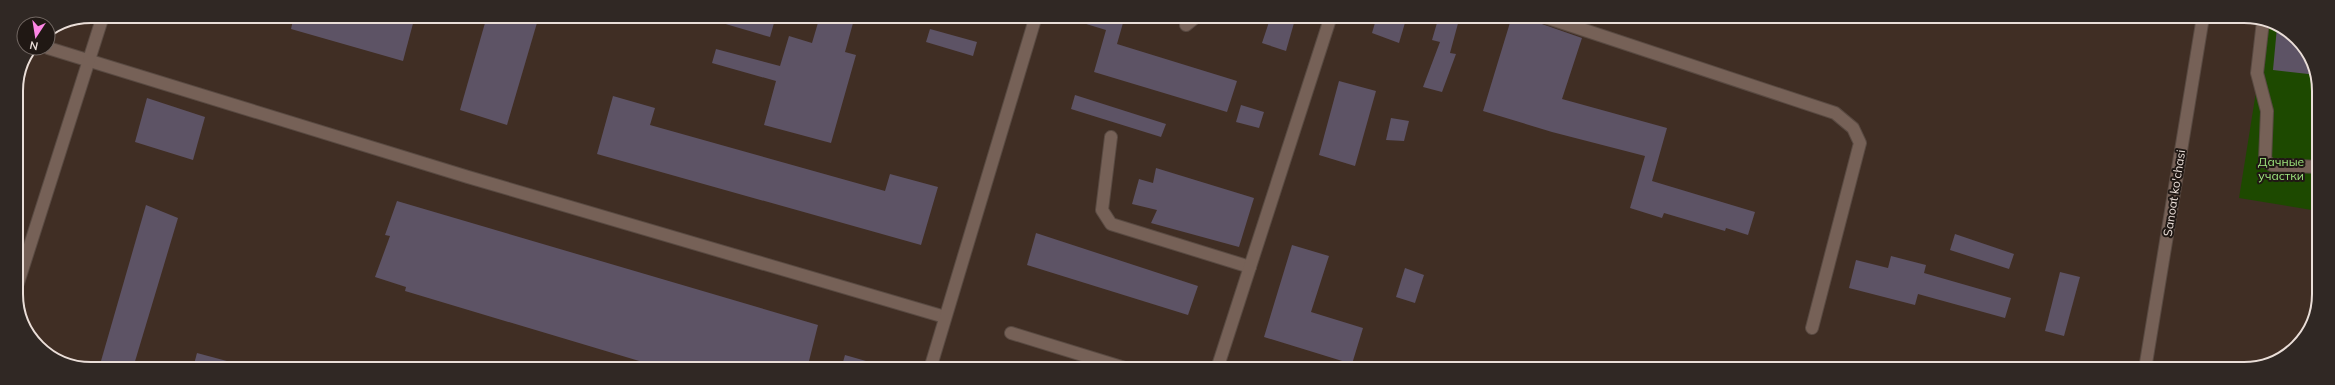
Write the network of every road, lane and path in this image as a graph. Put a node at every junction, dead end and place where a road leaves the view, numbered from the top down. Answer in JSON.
{"nodes":[{"id":1,"x":101,"y":23,"type":"edge"},
{"id":2,"x":1034,"y":23,"type":"edge"},
{"id":3,"x":1188,"y":23,"type":"edge"},
{"id":4,"x":1329,"y":23,"type":"edge"},
{"id":5,"x":1563,"y":23,"type":"edge"},
{"id":6,"x":2202,"y":23,"type":"edge"},
{"id":7,"x":1186,"y":25,"type":"dead end"},
{"id":8,"x":2263,"y":25,"type":"edge"},
{"id":9,"x":56,"y":50,"type":"edge"},
{"id":10,"x":88,"y":60,"type":"junction"},
{"id":11,"x":1111,"y":137,"type":"dead end"},
{"id":12,"x":2312,"y":168,"type":"edge"},
{"id":13,"x":23,"y":267,"type":"edge"},
{"id":14,"x":1250,"y":267,"type":"junction"},
{"id":15,"x":946,"y":317,"type":"junction"},
{"id":16,"x":1812,"y":328,"type":"dead end"},
{"id":17,"x":1011,"y":333,"type":"dead end"},
{"id":18,"x":932,"y":362,"type":"edge"},
{"id":19,"x":1105,"y":362,"type":"edge"},
{"id":20,"x":1219,"y":362,"type":"edge"},
{"id":21,"x":2146,"y":362,"type":"edge"}],
"edges":[{"from":1,"to":10,"type":"street"},
{"from":2,"to":15,"type":"street"},
{"from":3,"to":7,"type":"street"},
{"from":4,"to":14,"type":"street"},
{"from":5,"to":16,"type":"street"},
{"from":6,"to":21,"type":"street","name":"Sanoat ko'chasi"},
{"from":8,"to":12,"type":"street"},
{"from":9,"to":10,"type":"street"},
{"from":10,"to":13,"type":"street"},
{"from":10,"to":15,"type":"street"},
{"from":11,"to":14,"type":"street"},
{"from":14,"to":20,"type":"street"},
{"from":15,"to":18,"type":"street"},
{"from":17,"to":19,"type":"street"}]}
